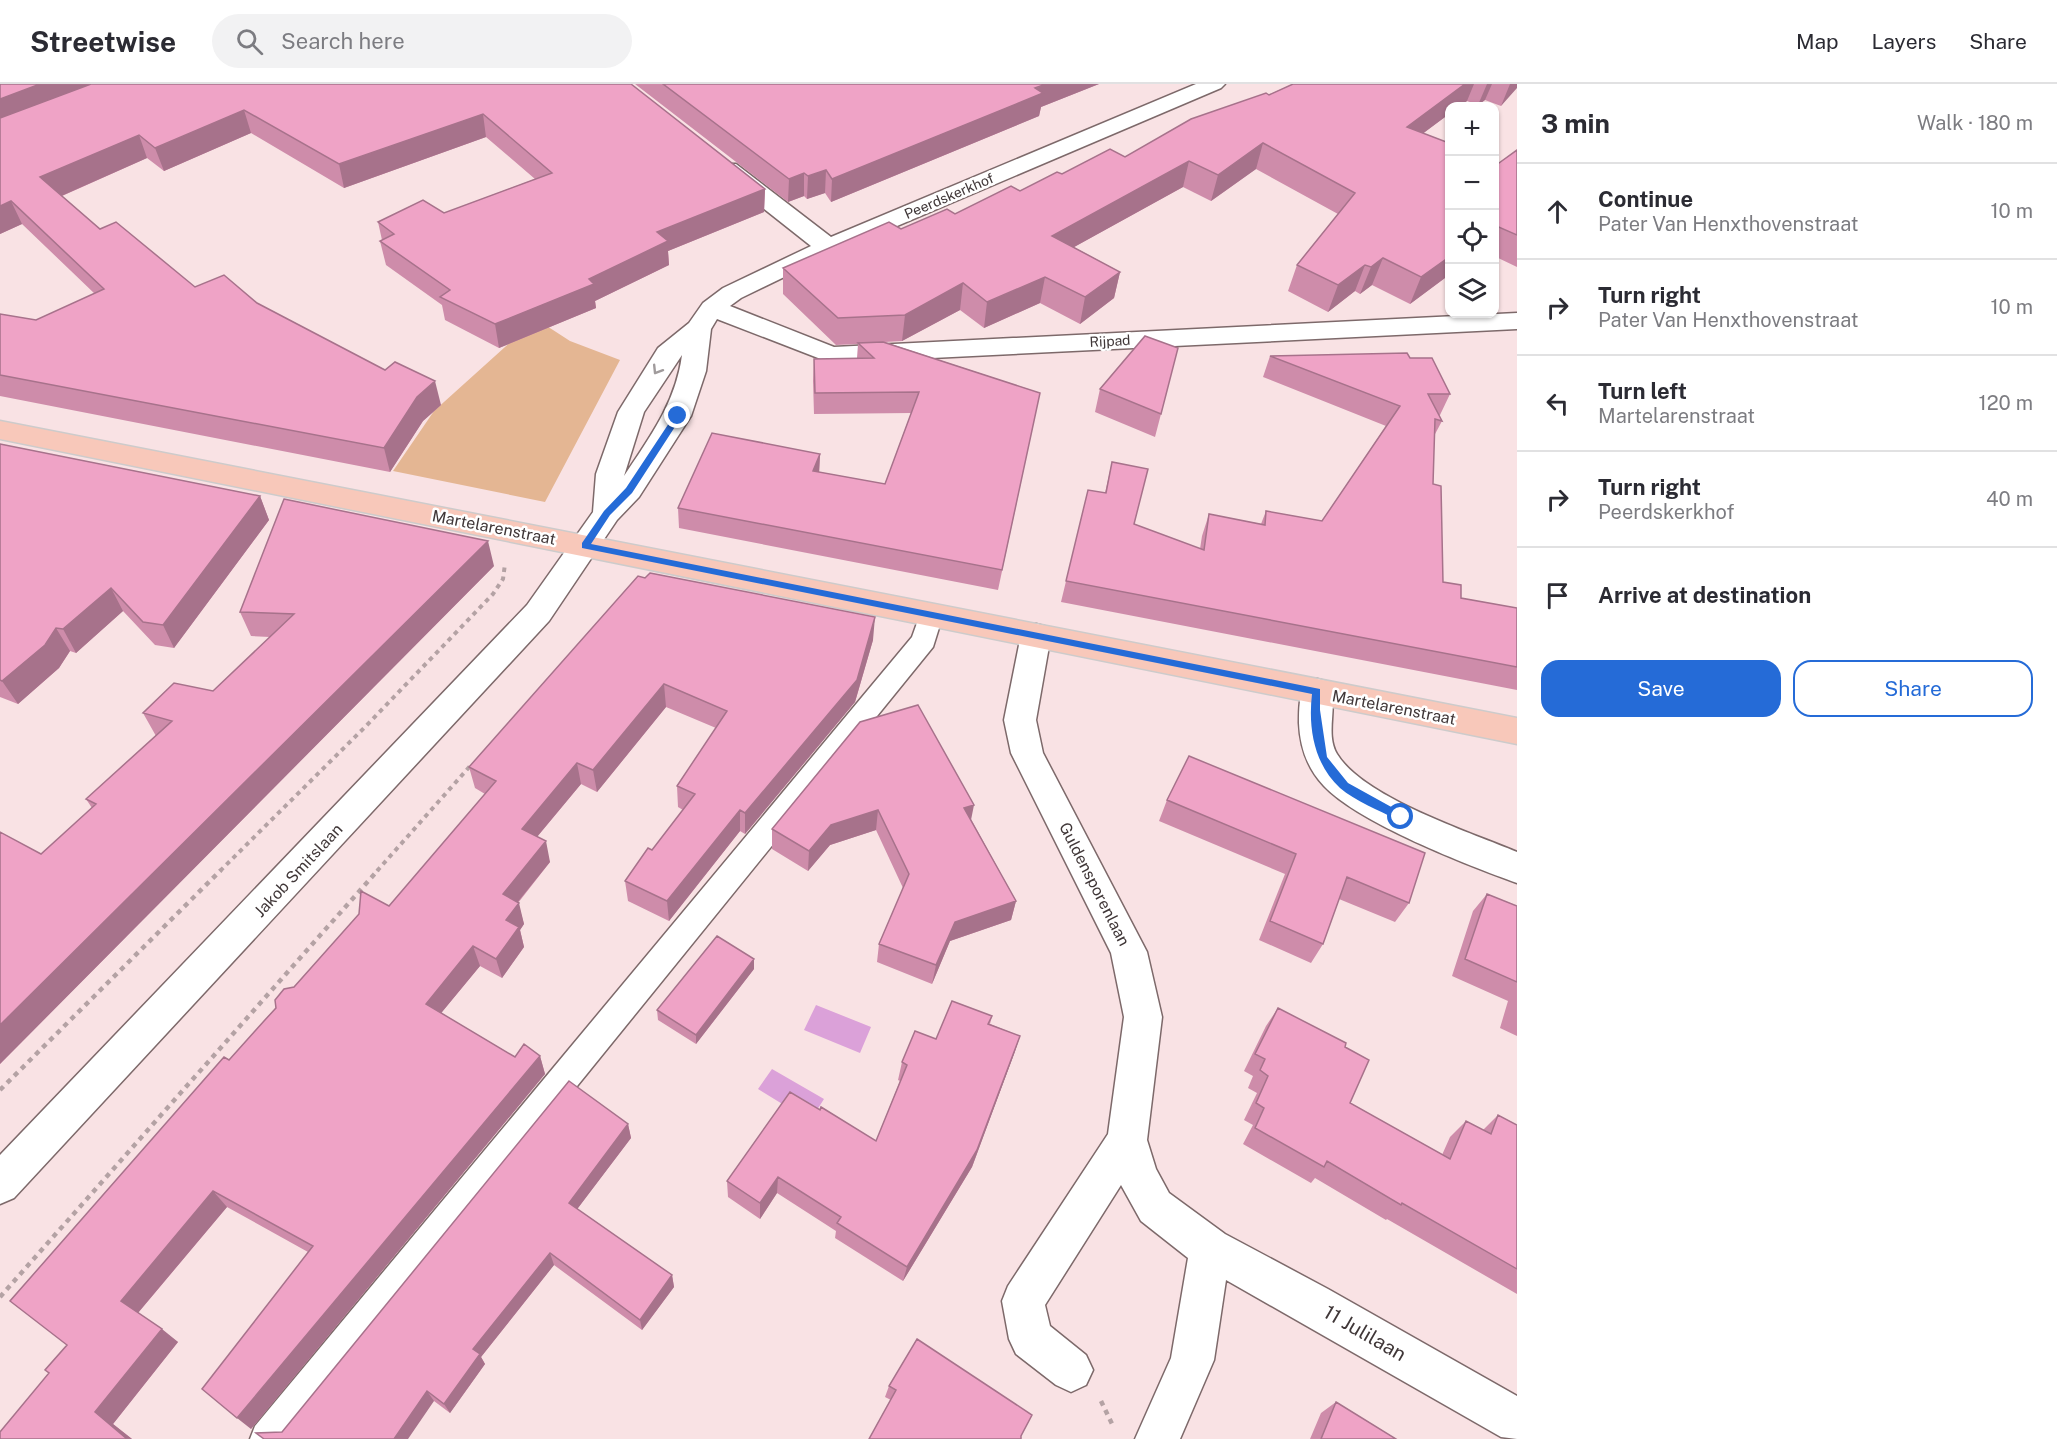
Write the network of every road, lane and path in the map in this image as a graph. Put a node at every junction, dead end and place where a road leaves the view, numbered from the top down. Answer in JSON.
{"nodes":[{"id":1,"x":1214,"y":84,"type":"edge"},
{"id":2,"x":709,"y":155,"type":"edge"},
{"id":3,"x":828,"y":247,"type":"junction"},
{"id":4,"x":705,"y":319,"type":"junction"},
{"id":5,"x":1517,"y":321,"type":"edge"},
{"id":6,"x":0,"y":430,"type":"edge"},
{"id":7,"x":607,"y":513,"type":"junction"},
{"id":8,"x":585,"y":545,"type":"junction"},
{"id":9,"x":504,"y":561,"type":"dead end"},
{"id":10,"x":931,"y":615,"type":"junction"},
{"id":11,"x":1036,"y":635,"type":"junction"},
{"id":12,"x":1317,"y":692,"type":"junction"},
{"id":13,"x":1517,"y":731,"type":"edge"},
{"id":14,"x":474,"y":761,"type":"edge"},
{"id":15,"x":1517,"y":868,"type":"edge"},
{"id":16,"x":0,"y":1090,"type":"edge"},
{"id":17,"x":1126,"y":1140,"type":"junction"},
{"id":18,"x":0,"y":1184,"type":"edge"},
{"id":19,"x":1210,"y":1250,"type":"junction"},
{"id":20,"x":0,"y":1297,"type":"edge"},
{"id":21,"x":1071,"y":1370,"type":"dead end"},
{"id":22,"x":1517,"y":1421,"type":"edge"},
{"id":23,"x":268,"y":1439,"type":"edge"},
{"id":24,"x":1157,"y":1439,"type":"edge"}],
"edges":[{"from":1,"to":3,"type":"street","name":"Peerdskerkhof"},
{"from":2,"to":3,"type":"street"},
{"from":3,"to":4,"type":"street","name":"Peerdskerkhof"},
{"from":4,"to":5,"type":"street","name":"Rijpad"},
{"from":4,"to":7,"type":"street"},
{"from":4,"to":7,"type":"street","name":"Peerdskerkhof","one_way":true},
{"from":6,"to":8,"type":"main road","name":"Martelarenstraat"},
{"from":7,"to":8,"type":"street"},
{"from":8,"to":10,"type":"main road","name":"Martelarenstraat"},
{"from":8,"to":18,"type":"street","name":"Jakob Smitslaan"},
{"from":9,"to":16,"type":"path"},
{"from":10,"to":11,"type":"main road","name":"Martelarenstraat"},
{"from":10,"to":23,"type":"lane"},
{"from":11,"to":12,"type":"main road","name":"Martelarenstraat"},
{"from":11,"to":17,"type":"street","name":"Guldensporenlaan"},
{"from":12,"to":13,"type":"main road","name":"Martelarenstraat"},
{"from":12,"to":15,"type":"street"},
{"from":14,"to":20,"type":"path"},
{"from":17,"to":19,"type":"street","name":"Guldensporenlaan"},
{"from":17,"to":21,"type":"street","name":"Guldensporenlaan"},
{"from":19,"to":22,"type":"street","name":"11 Julilaan"},
{"from":19,"to":24,"type":"street"}]}
